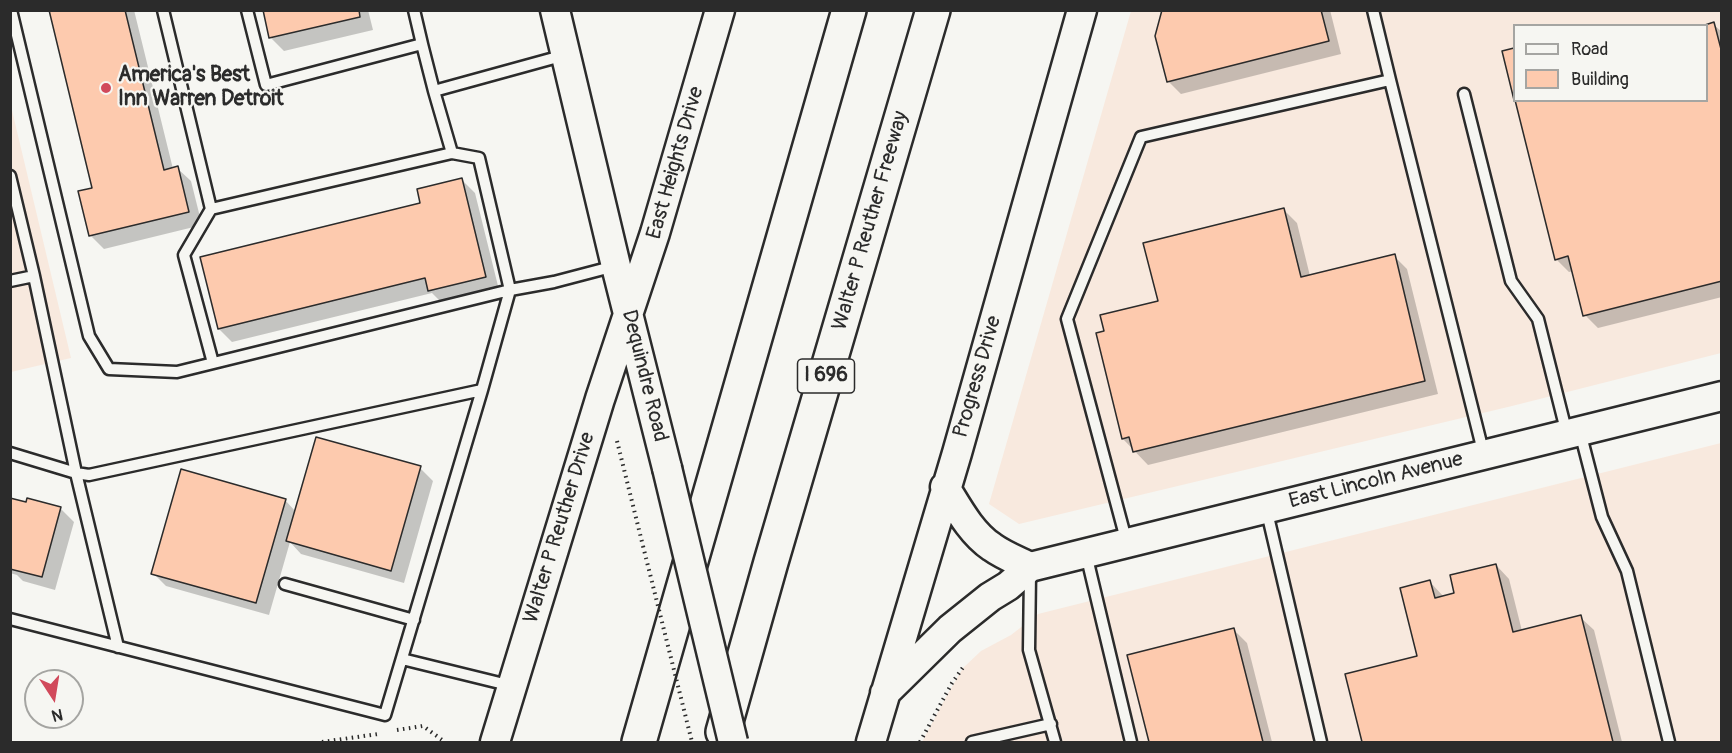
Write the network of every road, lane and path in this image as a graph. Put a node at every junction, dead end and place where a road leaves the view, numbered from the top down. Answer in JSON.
{"nodes":[{"id":1,"x":11,"y":10,"type":"edge"},
{"id":2,"x":163,"y":10,"type":"edge"},
{"id":3,"x":247,"y":10,"type":"edge"},
{"id":4,"x":414,"y":10,"type":"edge"},
{"id":5,"x":555,"y":10,"type":"edge"},
{"id":6,"x":720,"y":10,"type":"edge"},
{"id":7,"x":849,"y":10,"type":"edge"},
{"id":8,"x":933,"y":10,"type":"edge"},
{"id":9,"x":1082,"y":10,"type":"edge"},
{"id":10,"x":1373,"y":10,"type":"edge"},
{"id":11,"x":422,"y":44,"type":"junction"},
{"id":12,"x":565,"y":55,"type":"junction"},
{"id":13,"x":1390,"y":80,"type":"junction"},
{"id":14,"x":434,"y":91,"type":"junction"},
{"id":15,"x":1464,"y":94,"type":"dead end"},
{"id":16,"x":452,"y":153,"type":"junction"},
{"id":17,"x":11,"y":179,"type":"edge"},
{"id":18,"x":211,"y":209,"type":"junction"},
{"id":19,"x":616,"y":266,"type":"junction"},
{"id":20,"x":34,"y":276,"type":"junction"},
{"id":21,"x":10,"y":281,"type":"edge"},
{"id":22,"x":510,"y":290,"type":"junction"},
{"id":23,"x":629,"y":315,"type":"junction"},
{"id":24,"x":213,"y":363,"type":"junction"},
{"id":25,"x":482,"y":390,"type":"junction"},
{"id":26,"x":1722,"y":396,"type":"edge"},
{"id":27,"x":615,"y":432,"type":"dead end"},
{"id":28,"x":1574,"y":433,"type":"junction"},
{"id":29,"x":10,"y":453,"type":"edge"},
{"id":30,"x":1484,"y":455,"type":"junction"},
{"id":31,"x":76,"y":473,"type":"junction"},
{"id":32,"x":945,"y":487,"type":"junction"},
{"id":33,"x":1266,"y":508,"type":"junction"},
{"id":34,"x":1127,"y":543,"type":"junction"},
{"id":35,"x":1086,"y":553,"type":"junction"},
{"id":36,"x":1030,"y":567,"type":"junction"},
{"id":37,"x":285,"y":584,"type":"dead end"},
{"id":38,"x":10,"y":619,"type":"edge"},
{"id":39,"x":414,"y":620,"type":"junction"},
{"id":40,"x":118,"y":646,"type":"junction"},
{"id":41,"x":402,"y":659,"type":"junction"},
{"id":42,"x":963,"y":666,"type":"dead end"},
{"id":43,"x":512,"y":687,"type":"junction"},
{"id":44,"x":885,"y":693,"type":"junction"},
{"id":45,"x":1051,"y":724,"type":"junction"},
{"id":46,"x":495,"y":742,"type":"edge"},
{"id":47,"x":639,"y":742,"type":"edge"},
{"id":48,"x":692,"y":742,"type":"edge"},
{"id":49,"x":720,"y":742,"type":"edge"},
{"id":50,"x":733,"y":742,"type":"edge"},
{"id":51,"x":871,"y":742,"type":"edge"},
{"id":52,"x":920,"y":742,"type":"edge"},
{"id":53,"x":972,"y":742,"type":"edge"},
{"id":54,"x":1055,"y":742,"type":"edge"},
{"id":55,"x":1131,"y":742,"type":"edge"},
{"id":56,"x":1321,"y":742,"type":"edge"},
{"id":57,"x":1669,"y":742,"type":"edge"}],
"edges":[{"from":1,"to":24,"type":"lane"},
{"from":2,"to":18,"type":"lane"},
{"from":3,"to":11,"type":"lane"},
{"from":4,"to":11,"type":"lane"},
{"from":5,"to":12,"type":"main road","name":"Dequindre Road"},
{"from":6,"to":23,"type":"main road","name":"East Heights Drive"},
{"from":7,"to":47,"type":"highway"},
{"from":8,"to":49,"type":"highway","name":"Walter P Reuther Freeway","number":"I 696"},
{"from":9,"to":32,"type":"main road","name":"Progress Drive"},
{"from":10,"to":13,"type":"lane"},
{"from":11,"to":14,"type":"lane"},
{"from":12,"to":14,"type":"lane"},
{"from":12,"to":19,"type":"main road","name":"Dequindre Road"},
{"from":13,"to":30,"type":"lane"},
{"from":13,"to":34,"type":"lane"},
{"from":14,"to":16,"type":"lane"},
{"from":15,"to":28,"type":"lane"},
{"from":16,"to":18,"type":"lane"},
{"from":16,"to":22,"type":"lane"},
{"from":17,"to":20,"type":"lane"},
{"from":18,"to":24,"type":"lane"},
{"from":19,"to":22,"type":"lane"},
{"from":19,"to":23,"type":"main road","name":"Dequindre Road"},
{"from":20,"to":21,"type":"lane"},
{"from":20,"to":31,"type":"lane"},
{"from":22,"to":24,"type":"lane"},
{"from":22,"to":25,"type":"lane"},
{"from":23,"to":43,"type":"main road","name":"Walter P Reuther Drive"},
{"from":23,"to":50,"type":"main road","name":"Dequindre Road","bridge":true},
{"from":25,"to":31,"type":"lane"},
{"from":25,"to":39,"type":"lane"},
{"from":26,"to":28,"type":"main road","name":"East Lincoln Avenue"},
{"from":27,"to":48,"type":"path","bridge":true},
{"from":28,"to":30,"type":"main road","name":"East Lincoln Avenue"},
{"from":28,"to":57,"type":"lane"},
{"from":29,"to":31,"type":"lane"},
{"from":30,"to":33,"type":"main road","name":"East Lincoln Avenue"},
{"from":31,"to":40,"type":"lane"},
{"from":32,"to":36,"type":"main road"},
{"from":32,"to":44,"type":"main road","name":"Progress Drive"},
{"from":33,"to":34,"type":"main road","name":"East Lincoln Avenue"},
{"from":33,"to":56,"type":"lane"},
{"from":34,"to":35,"type":"main road","name":"East Lincoln Avenue"},
{"from":35,"to":36,"type":"main road","name":"East Lincoln Avenue"},
{"from":35,"to":55,"type":"lane"},
{"from":36,"to":44,"type":"main road","name":"East Lincoln Avenue"},
{"from":36,"to":45,"type":"lane"},
{"from":37,"to":39,"type":"lane"},
{"from":38,"to":40,"type":"lane"},
{"from":39,"to":41,"type":"lane"},
{"from":40,"to":41,"type":"lane"},
{"from":41,"to":43,"type":"lane"},
{"from":42,"to":52,"type":"path"},
{"from":43,"to":46,"type":"main road","name":"Walter P Reuther Drive"},
{"from":44,"to":51,"type":"main road","name":"Progress Drive"},
{"from":45,"to":53,"type":"lane"},
{"from":45,"to":54,"type":"lane"}]}
